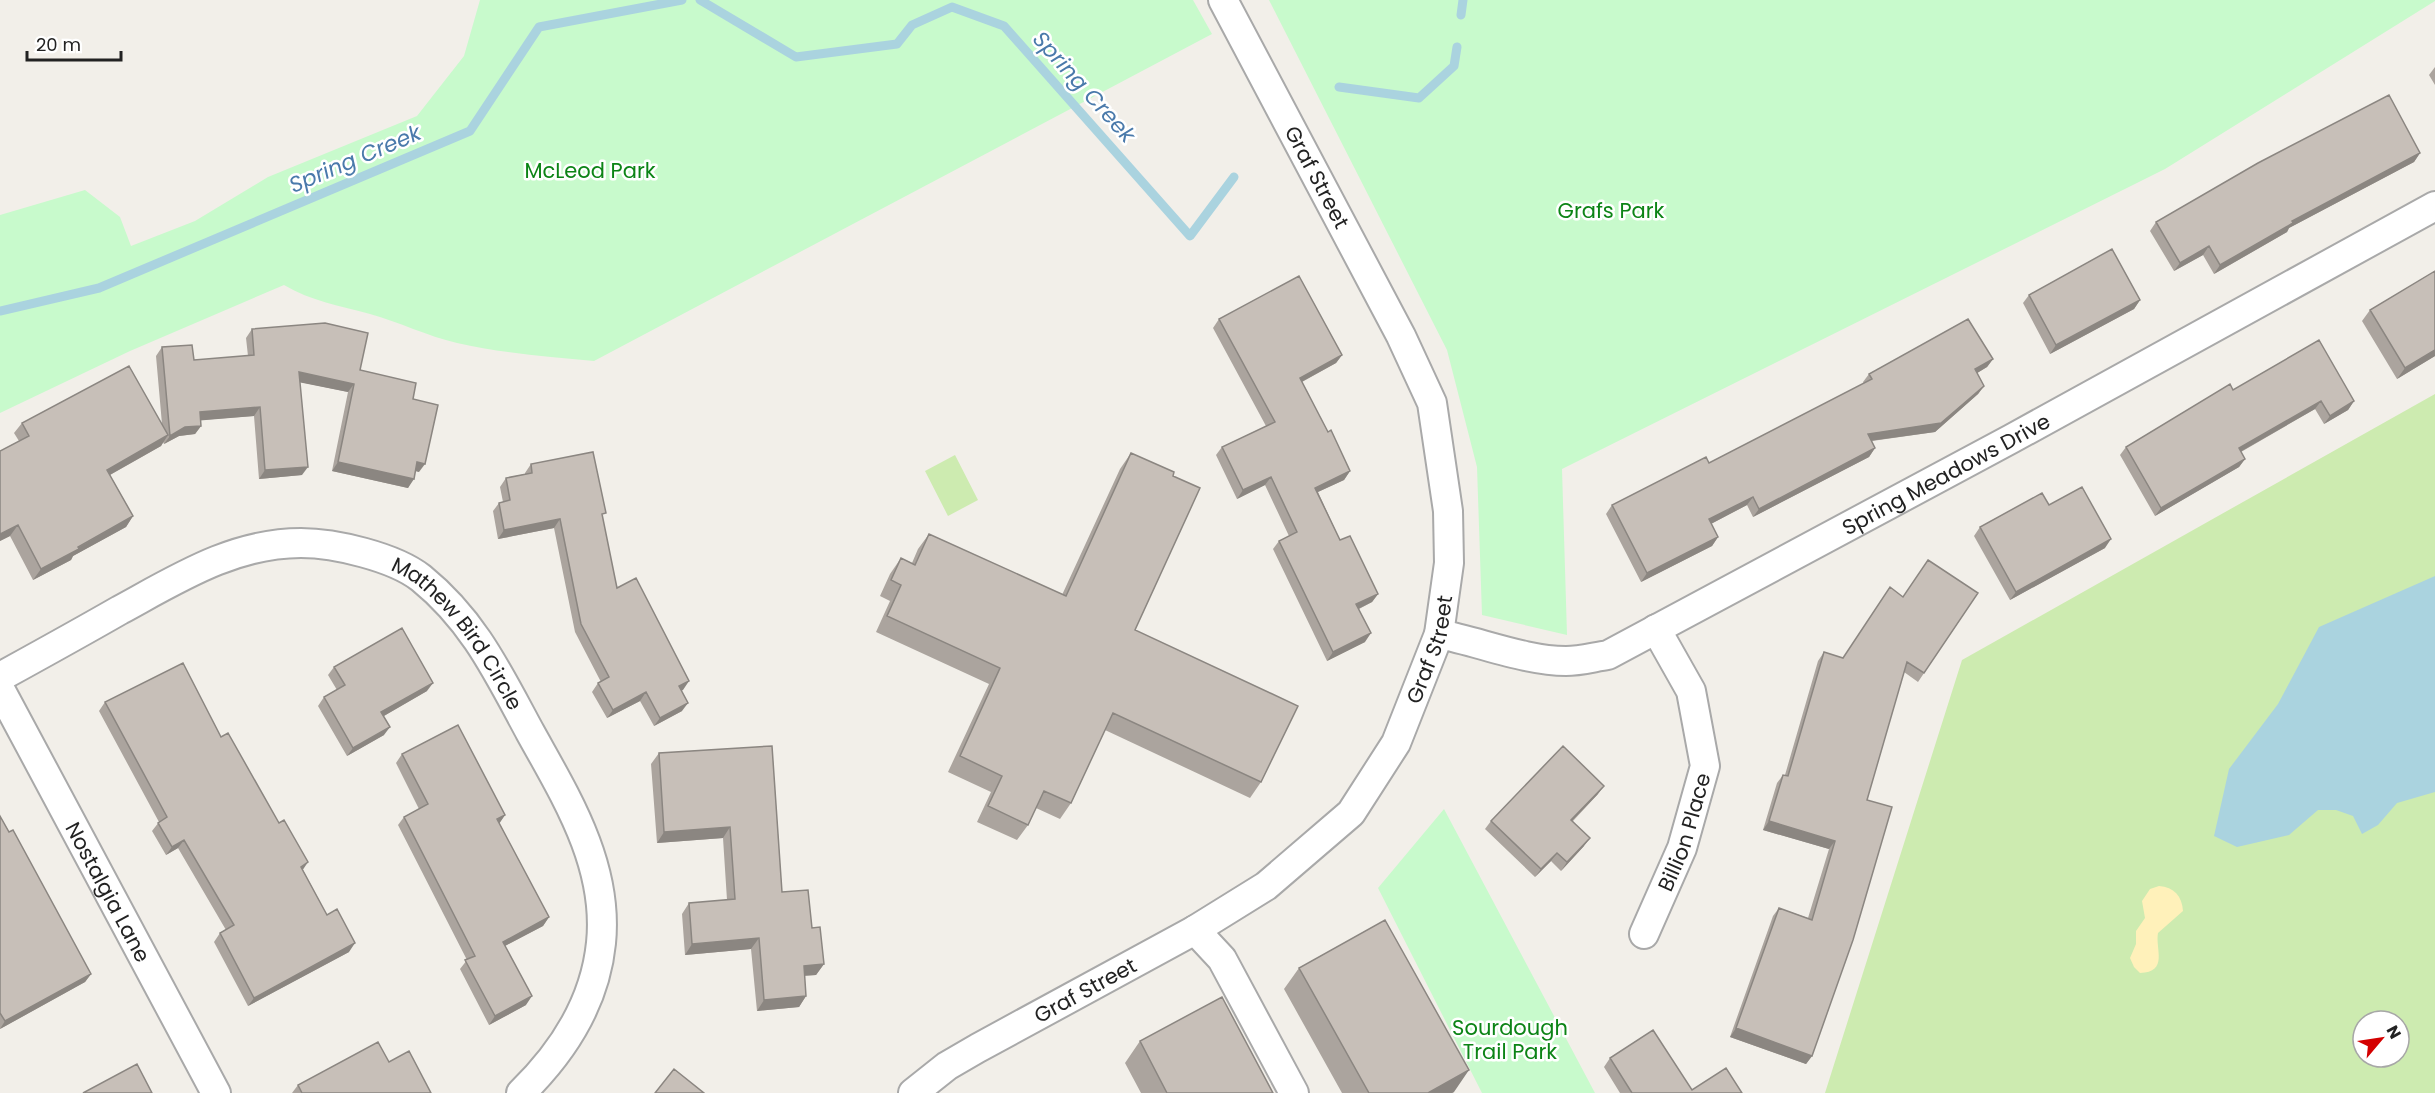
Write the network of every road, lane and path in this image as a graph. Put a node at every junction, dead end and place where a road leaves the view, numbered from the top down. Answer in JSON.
{"nodes":[{"id":1,"x":1223,"y":0,"type":"edge"},
{"id":2,"x":2435,"y":206,"type":"edge"},
{"id":3,"x":1656,"y":629,"type":"junction"},
{"id":4,"x":1439,"y":634,"type":"junction"},
{"id":5,"x":0,"y":677,"type":"edge"},
{"id":6,"x":0,"y":689,"type":"edge"},
{"id":7,"x":1195,"y":930,"type":"junction"},
{"id":8,"x":1644,"y":934,"type":"dead end"},
{"id":9,"x":216,"y":1093,"type":"edge"},
{"id":10,"x":520,"y":1093,"type":"edge"},
{"id":11,"x":913,"y":1093,"type":"edge"},
{"id":12,"x":1294,"y":1093,"type":"edge"}],
"edges":[{"from":1,"to":4,"type":"street","name":"Graf Street"},
{"from":2,"to":3,"type":"street","name":"Spring Meadows Drive"},
{"from":3,"to":4,"type":"street","name":"Spring Meadows Drive"},
{"from":3,"to":8,"type":"street","name":"Billion Place"},
{"from":4,"to":7,"type":"street","name":"Graf Street"},
{"from":5,"to":10,"type":"street","name":"Mathew Bird Circle"},
{"from":6,"to":9,"type":"street","name":"Nostalgia Lane"},
{"from":7,"to":11,"type":"street","name":"Graf Street"},
{"from":7,"to":12,"type":"street"}]}
